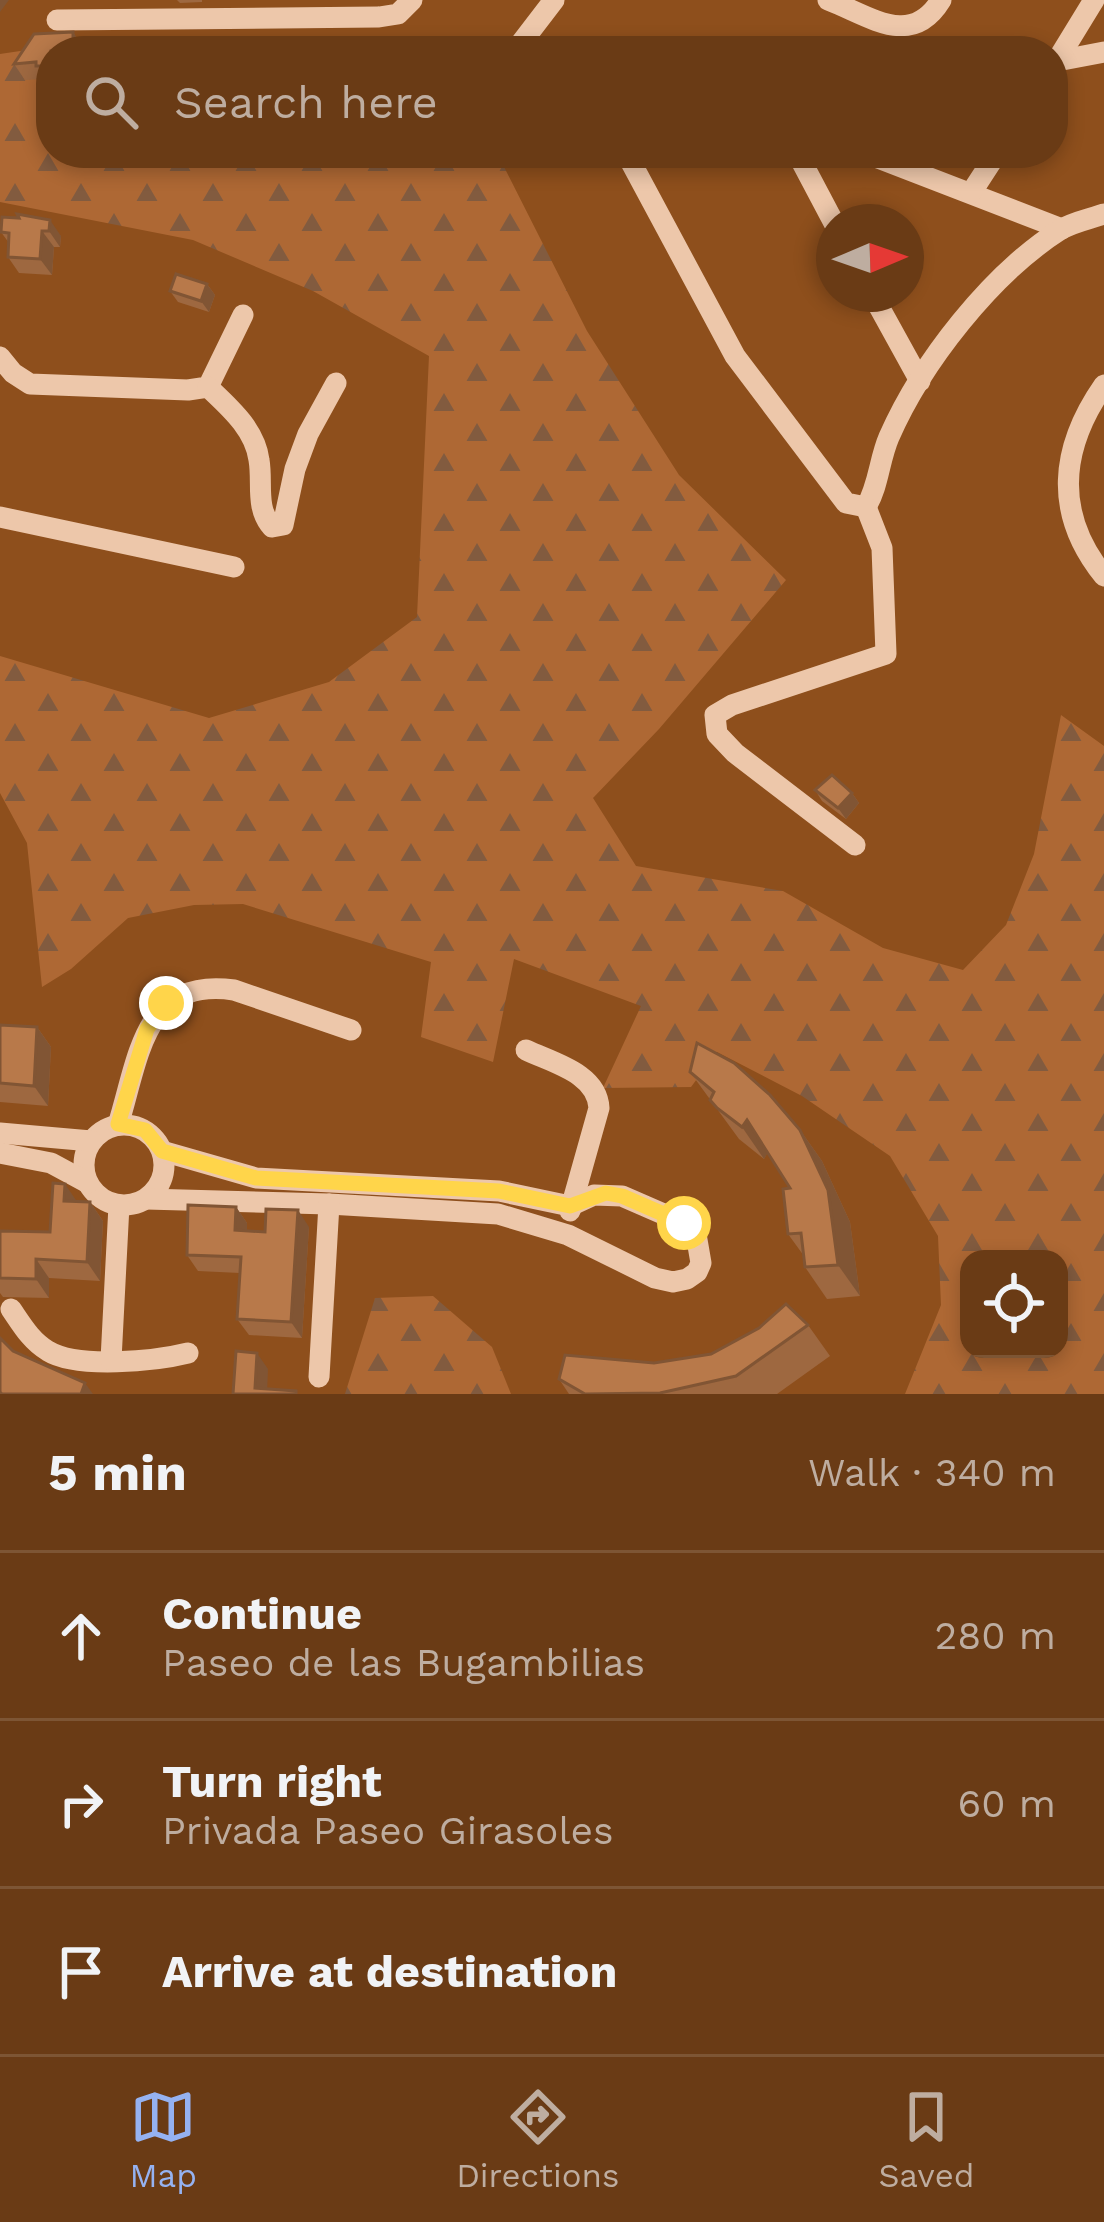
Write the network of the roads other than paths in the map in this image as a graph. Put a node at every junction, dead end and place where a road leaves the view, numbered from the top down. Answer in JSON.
{"nodes":[{"id":1,"x":554,"y":0,"type":"edge"},
{"id":2,"x":828,"y":0,"type":"edge"},
{"id":3,"x":941,"y":0,"type":"edge"},
{"id":4,"x":1094,"y":0,"type":"edge"},
{"id":5,"x":412,"y":1,"type":"edge"},
{"id":6,"x":57,"y":20,"type":"dead end"},
{"id":7,"x":526,"y":36,"type":"edge"},
{"id":8,"x":1068,"y":43,"type":"edge"},
{"id":9,"x":1104,"y":52,"type":"edge"},
{"id":10,"x":1068,"y":61,"type":"edge"},
{"id":11,"x":634,"y":168,"type":"edge"},
{"id":12,"x":805,"y":168,"type":"edge"},
{"id":13,"x":905,"y":168,"type":"edge"},
{"id":14,"x":987,"y":168,"type":"edge"},
{"id":15,"x":971,"y":193,"type":"junction"},
{"id":16,"x":824,"y":204,"type":"edge"},
{"id":17,"x":1104,"y":214,"type":"edge"},
{"id":18,"x":1062,"y":229,"type":"junction"},
{"id":19,"x":882,"y":312,"type":"edge"},
{"id":20,"x":243,"y":315,"type":"dead end"},
{"id":21,"x":0,"y":357,"type":"edge"},
{"id":22,"x":920,"y":381,"type":"junction"},
{"id":23,"x":336,"y":383,"type":"dead end"},
{"id":24,"x":1104,"y":385,"type":"edge"},
{"id":25,"x":208,"y":387,"type":"junction"},
{"id":26,"x":866,"y":507,"type":"junction"},
{"id":27,"x":0,"y":517,"type":"edge"},
{"id":28,"x":234,"y":567,"type":"dead end"},
{"id":29,"x":1104,"y":576,"type":"edge"},
{"id":30,"x":855,"y":845,"type":"dead end"},
{"id":31,"x":350,"y":1030,"type":"dead end"},
{"id":32,"x":526,"y":1050,"type":"dead end"},
{"id":33,"x":118,"y":1124,"type":"junction"},
{"id":34,"x":0,"y":1133,"type":"edge"},
{"id":35,"x":91,"y":1141,"type":"junction"},
{"id":36,"x":162,"y":1151,"type":"junction"},
{"id":37,"x":0,"y":1153,"type":"edge"},
{"id":38,"x":88,"y":1183,"type":"junction"},
{"id":39,"x":146,"y":1199,"type":"junction"},
{"id":40,"x":328,"y":1204,"type":"junction"},
{"id":41,"x":119,"y":1205,"type":"junction"},
{"id":42,"x":570,"y":1206,"type":"junction"},
{"id":43,"x":568,"y":1235,"type":"junction"},
{"id":44,"x":11,"y":1309,"type":"dead end"},
{"id":45,"x":188,"y":1353,"type":"dead end"},
{"id":46,"x":111,"y":1360,"type":"junction"},
{"id":47,"x":319,"y":1377,"type":"dead end"}],
"edges":[{"from":1,"to":7,"type":"street"},
{"from":2,"to":3,"type":"street"},
{"from":4,"to":8,"type":"street"},
{"from":5,"to":6,"type":"street"},
{"from":9,"to":10,"type":"street"},
{"from":11,"to":26,"type":"street"},
{"from":12,"to":16,"type":"street"},
{"from":13,"to":15,"type":"street"},
{"from":14,"to":15,"type":"street"},
{"from":15,"to":18,"type":"street"},
{"from":17,"to":18,"type":"street"},
{"from":18,"to":22,"type":"street"},
{"from":19,"to":22,"type":"street"},
{"from":20,"to":25,"type":"street"},
{"from":21,"to":25,"type":"street"},
{"from":22,"to":26,"type":"street"},
{"from":23,"to":25,"type":"street"},
{"from":24,"to":29,"type":"street"},
{"from":26,"to":30,"type":"street"},
{"from":27,"to":28,"type":"street"},
{"from":31,"to":33,"type":"street"},
{"from":32,"to":42,"type":"street"},
{"from":33,"to":35,"type":"street"},
{"from":33,"to":36,"type":"street"},
{"from":34,"to":35,"type":"street"},
{"from":35,"to":38,"type":"street"},
{"from":36,"to":39,"type":"street"},
{"from":36,"to":42,"type":"street"},
{"from":37,"to":38,"type":"street"},
{"from":38,"to":41,"type":"street"},
{"from":39,"to":40,"type":"street"},
{"from":39,"to":41,"type":"street"},
{"from":40,"to":43,"type":"street"},
{"from":40,"to":47,"type":"street"},
{"from":41,"to":46,"type":"street"},
{"from":42,"to":43,"type":"street"},
{"from":42,"to":43,"type":"street"},
{"from":44,"to":46,"type":"street"},
{"from":45,"to":46,"type":"street"}]}
